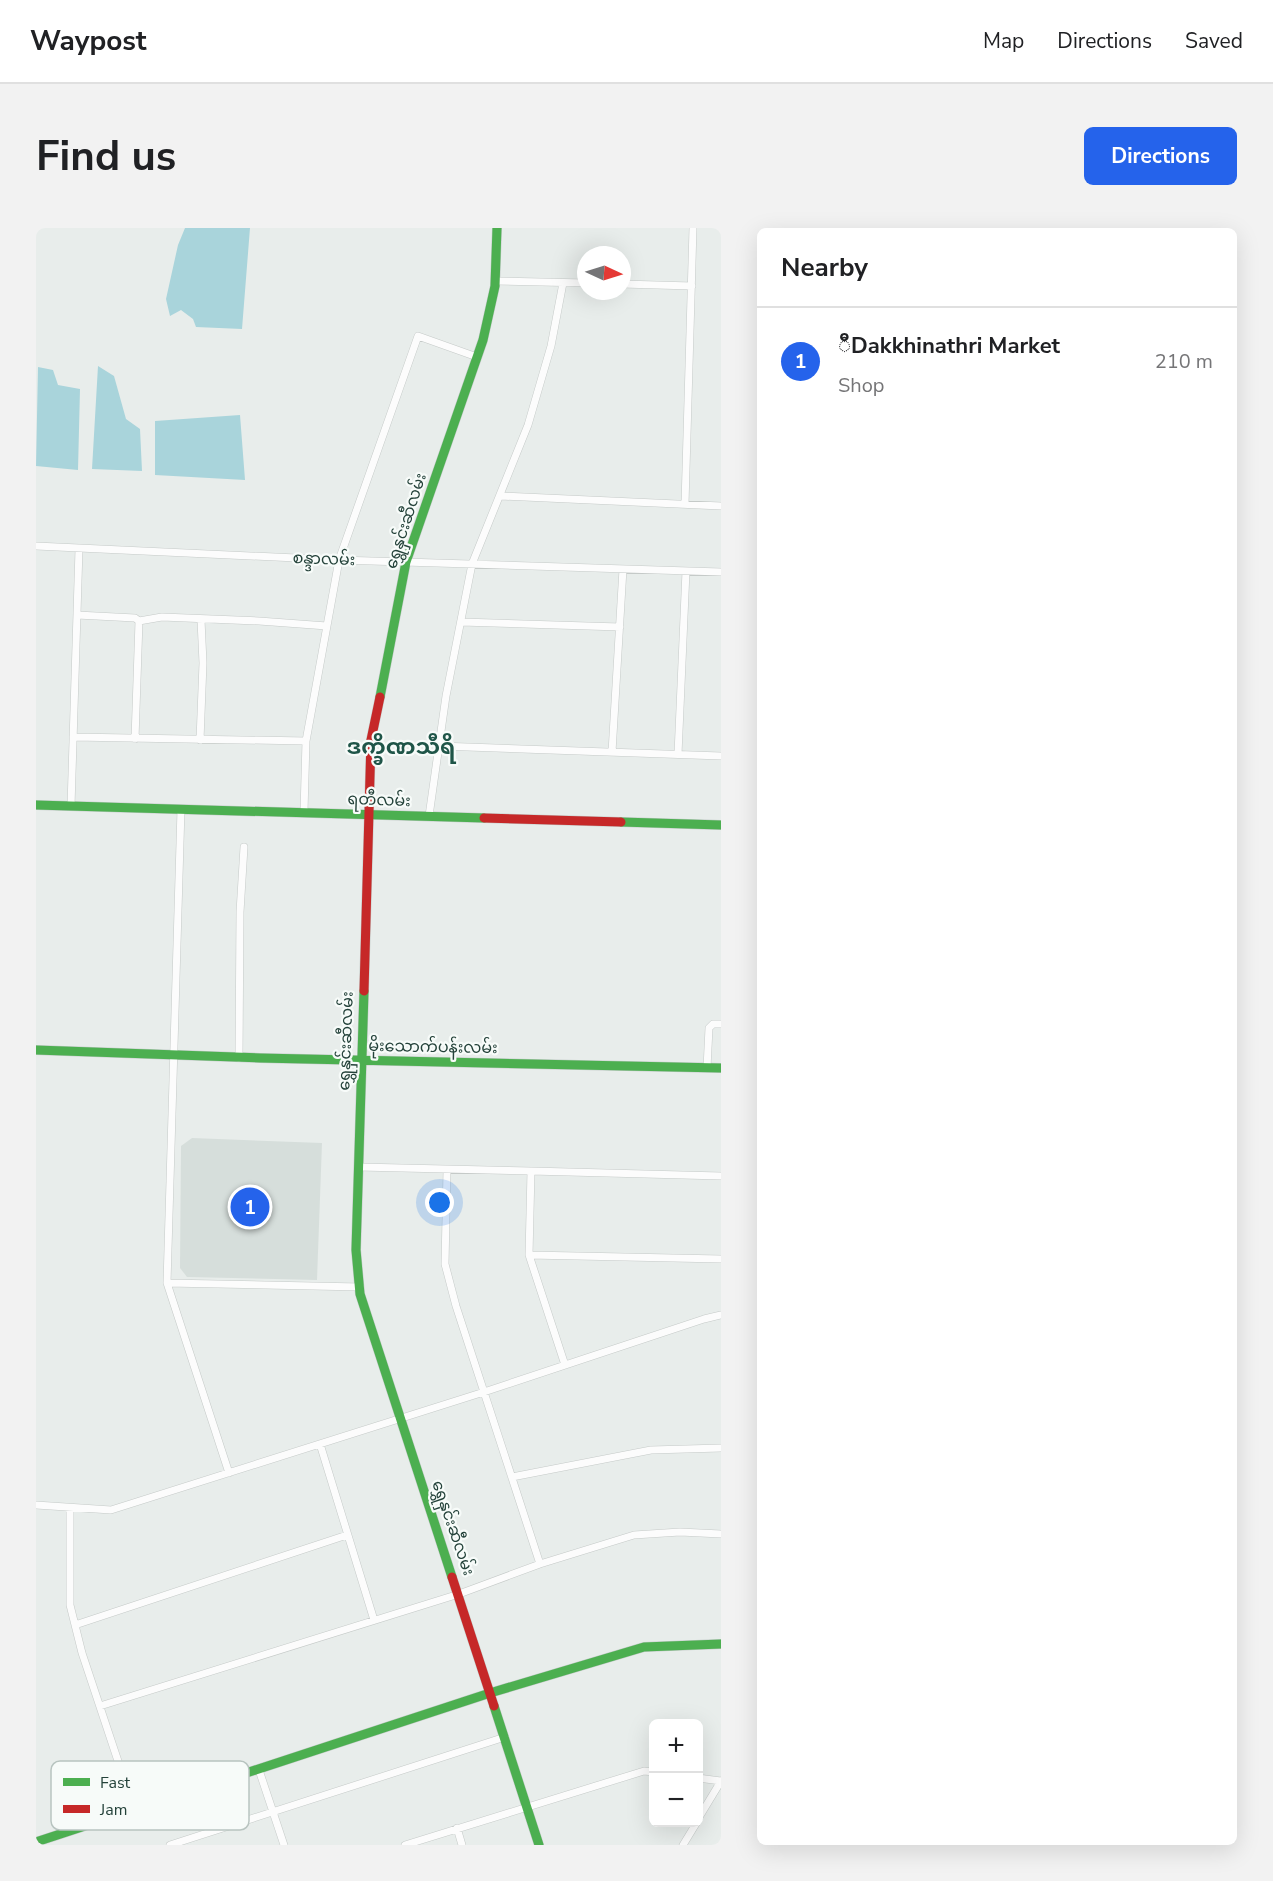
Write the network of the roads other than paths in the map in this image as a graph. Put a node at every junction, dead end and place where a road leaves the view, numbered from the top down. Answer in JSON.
{"nodes":[{"id":1,"x":497,"y":228,"type":"edge"},
{"id":2,"x":693,"y":228,"type":"edge"},
{"id":3,"x":495,"y":280,"type":"junction"},
{"id":4,"x":563,"y":283,"type":"junction"},
{"id":5,"x":577,"y":283,"type":"edge"},
{"id":6,"x":631,"y":284,"type":"edge"},
{"id":7,"x":692,"y":286,"type":"junction"},
{"id":8,"x":477,"y":357,"type":"junction"},
{"id":9,"x":501,"y":496,"type":"junction"},
{"id":10,"x":685,"y":504,"type":"junction"},
{"id":11,"x":721,"y":506,"type":"edge"},
{"id":12,"x":36,"y":546,"type":"edge"},
{"id":13,"x":79,"y":549,"type":"junction"},
{"id":14,"x":339,"y":560,"type":"junction"},
{"id":15,"x":406,"y":562,"type":"junction"},
{"id":16,"x":472,"y":564,"type":"junction"},
{"id":17,"x":623,"y":569,"type":"junction"},
{"id":18,"x":686,"y":571,"type":"junction"},
{"id":19,"x":721,"y":572,"type":"edge"},
{"id":20,"x":77,"y":615,"type":"junction"},
{"id":21,"x":201,"y":620,"type":"junction"},
{"id":22,"x":139,"y":621,"type":"junction"},
{"id":23,"x":461,"y":622,"type":"junction"},
{"id":24,"x":327,"y":626,"type":"junction"},
{"id":25,"x":620,"y":627,"type":"junction"},
{"id":26,"x":73,"y":737,"type":"junction"},
{"id":27,"x":135,"y":738,"type":"junction"},
{"id":28,"x":200,"y":740,"type":"junction"},
{"id":29,"x":306,"y":741,"type":"junction"},
{"id":30,"x":439,"y":746,"type":"junction"},
{"id":31,"x":612,"y":752,"type":"junction"},
{"id":32,"x":678,"y":754,"type":"junction"},
{"id":33,"x":721,"y":756,"type":"edge"},
{"id":34,"x":36,"y":805,"type":"edge"},
{"id":35,"x":71,"y":806,"type":"junction"},
{"id":36,"x":181,"y":809,"type":"junction"},
{"id":37,"x":304,"y":812,"type":"junction"},
{"id":38,"x":368,"y":814,"type":"junction"},
{"id":39,"x":429,"y":816,"type":"junction"},
{"id":40,"x":721,"y":825,"type":"edge"},
{"id":41,"x":244,"y":847,"type":"dead end"},
{"id":42,"x":721,"y":1024,"type":"edge"},
{"id":43,"x":36,"y":1050,"type":"edge"},
{"id":44,"x":175,"y":1055,"type":"junction"},
{"id":45,"x":238,"y":1058,"type":"junction"},
{"id":46,"x":361,"y":1060,"type":"junction"},
{"id":47,"x":707,"y":1068,"type":"junction"},
{"id":48,"x":721,"y":1068,"type":"edge"},
{"id":49,"x":358,"y":1167,"type":"junction"},
{"id":50,"x":447,"y":1170,"type":"junction"},
{"id":51,"x":531,"y":1171,"type":"junction"},
{"id":52,"x":721,"y":1176,"type":"edge"},
{"id":53,"x":529,"y":1255,"type":"junction"},
{"id":54,"x":721,"y":1259,"type":"edge"},
{"id":55,"x":167,"y":1283,"type":"junction"},
{"id":56,"x":360,"y":1287,"type":"junction"},
{"id":57,"x":721,"y":1315,"type":"edge"},
{"id":58,"x":565,"y":1365,"type":"junction"},
{"id":59,"x":484,"y":1392,"type":"junction"},
{"id":60,"x":400,"y":1419,"type":"junction"},
{"id":61,"x":320,"y":1444,"type":"junction"},
{"id":62,"x":721,"y":1448,"type":"edge"},
{"id":63,"x":229,"y":1473,"type":"junction"},
{"id":64,"x":512,"y":1478,"type":"junction"},
{"id":65,"x":36,"y":1505,"type":"edge"},
{"id":66,"x":70,"y":1508,"type":"junction"},
{"id":67,"x":721,"y":1534,"type":"edge"},
{"id":68,"x":347,"y":1535,"type":"junction"},
{"id":69,"x":540,"y":1564,"type":"junction"},
{"id":70,"x":459,"y":1594,"type":"junction"},
{"id":71,"x":374,"y":1620,"type":"junction"},
{"id":72,"x":75,"y":1625,"type":"junction"},
{"id":73,"x":721,"y":1644,"type":"edge"},
{"id":74,"x":490,"y":1693,"type":"junction"},
{"id":75,"x":100,"y":1706,"type":"junction"},
{"id":76,"x":504,"y":1737,"type":"junction"},
{"id":77,"x":118,"y":1761,"type":"edge"},
{"id":78,"x":259,"y":1770,"type":"junction"},
{"id":79,"x":649,"y":1772,"type":"edge"},
{"id":80,"x":249,"y":1773,"type":"edge"},
{"id":81,"x":703,"y":1779,"type":"edge"},
{"id":82,"x":721,"y":1781,"type":"edge"},
{"id":83,"x":527,"y":1807,"type":"junction"},
{"id":84,"x":272,"y":1812,"type":"junction"},
{"id":85,"x":703,"y":1812,"type":"edge"},
{"id":86,"x":249,"y":1820,"type":"edge"},
{"id":87,"x":694,"y":1827,"type":"edge"},
{"id":88,"x":457,"y":1828,"type":"junction"},
{"id":89,"x":72,"y":1830,"type":"edge"},
{"id":90,"x":217,"y":1830,"type":"edge"},
{"id":91,"x":36,"y":1842,"type":"edge"},
{"id":92,"x":171,"y":1845,"type":"edge"},
{"id":93,"x":284,"y":1845,"type":"edge"},
{"id":94,"x":405,"y":1845,"type":"edge"},
{"id":95,"x":462,"y":1845,"type":"edge"},
{"id":96,"x":539,"y":1845,"type":"edge"},
{"id":97,"x":683,"y":1845,"type":"edge"}],
"edges":[{"from":1,"to":3,"type":"street","name":"ရွှေနှင်းဆီလမ်း"},
{"from":2,"to":7,"type":"street"},
{"from":3,"to":4,"type":"street"},
{"from":3,"to":8,"type":"street","name":"ရွှေနှင်းဆီလမ်း"},
{"from":4,"to":5,"type":"street"},
{"from":4,"to":9,"type":"street"},
{"from":6,"to":7,"type":"street"},
{"from":7,"to":10,"type":"street"},
{"from":8,"to":14,"type":"street"},
{"from":8,"to":15,"type":"street","name":"ရွှေနှင်းဆီလမ်း"},
{"from":9,"to":10,"type":"street"},
{"from":9,"to":16,"type":"street"},
{"from":10,"to":11,"type":"street"},
{"from":12,"to":13,"type":"street","name":"စန္ဒာလမ်း"},
{"from":13,"to":14,"type":"street","name":"စန္ဒာလမ်း"},
{"from":13,"to":20,"type":"street"},
{"from":14,"to":15,"type":"street","name":"စန္ဒာလမ်း"},
{"from":14,"to":24,"type":"street"},
{"from":15,"to":16,"type":"street","name":"စန္ဒာလမ်း"},
{"from":15,"to":38,"type":"street","name":"ရွှေနှင်းဆီလမ်း"},
{"from":16,"to":17,"type":"street","name":"စန္ဒာလမ်း"},
{"from":16,"to":23,"type":"street"},
{"from":17,"to":18,"type":"street","name":"စန္ဒာလမ်း"},
{"from":17,"to":25,"type":"street"},
{"from":18,"to":19,"type":"street","name":"စန္ဒာလမ်း"},
{"from":18,"to":32,"type":"street"},
{"from":20,"to":22,"type":"street"},
{"from":20,"to":26,"type":"street"},
{"from":21,"to":22,"type":"street"},
{"from":21,"to":24,"type":"street"},
{"from":21,"to":28,"type":"street"},
{"from":22,"to":27,"type":"street"},
{"from":23,"to":25,"type":"street"},
{"from":23,"to":30,"type":"street"},
{"from":24,"to":29,"type":"street"},
{"from":25,"to":31,"type":"street"},
{"from":26,"to":27,"type":"street"},
{"from":26,"to":35,"type":"street"},
{"from":27,"to":28,"type":"street"},
{"from":28,"to":29,"type":"street"},
{"from":29,"to":37,"type":"street"},
{"from":30,"to":31,"type":"street"},
{"from":30,"to":39,"type":"street"},
{"from":31,"to":32,"type":"street"},
{"from":32,"to":33,"type":"street"},
{"from":34,"to":35,"type":"street","name":"ရတီလမ်း"},
{"from":35,"to":36,"type":"street","name":"ရတီလမ်း"},
{"from":36,"to":37,"type":"street","name":"ရတီလမ်း"},
{"from":36,"to":44,"type":"street"},
{"from":37,"to":38,"type":"street","name":"ရတီလမ်း"},
{"from":38,"to":39,"type":"street","name":"ရတီလမ်း"},
{"from":38,"to":46,"type":"street","name":"ရွှေနှင်းဆီလမ်း"},
{"from":39,"to":40,"type":"street","name":"ရတီလမ်း"},
{"from":41,"to":45,"type":"street"},
{"from":42,"to":47,"type":"street"},
{"from":43,"to":44,"type":"street","name":"မိုးသောက်ပန်းလမ်း"},
{"from":44,"to":45,"type":"street","name":"မိုးသောက်ပန်းလမ်း"},
{"from":44,"to":55,"type":"street"},
{"from":45,"to":46,"type":"street","name":"မိုးသောက်ပန်းလမ်း"},
{"from":46,"to":47,"type":"street","name":"မိုးသောက်ပန်းလမ်း"},
{"from":46,"to":49,"type":"street","name":"ရွှေနှင်းဆီလမ်း"},
{"from":47,"to":48,"type":"street","name":"မိုးသောက်ပန်းလမ်း"},
{"from":49,"to":50,"type":"street"},
{"from":49,"to":56,"type":"street","name":"ရွှေနှင်းဆီလမ်း"},
{"from":50,"to":51,"type":"street"},
{"from":50,"to":59,"type":"street"},
{"from":51,"to":52,"type":"street"},
{"from":51,"to":53,"type":"street"},
{"from":53,"to":54,"type":"street"},
{"from":53,"to":58,"type":"street"},
{"from":55,"to":56,"type":"street"},
{"from":55,"to":63,"type":"street"},
{"from":56,"to":60,"type":"street","name":"ရွှေနှင်းဆီလမ်း"},
{"from":57,"to":58,"type":"street"},
{"from":58,"to":59,"type":"street"},
{"from":59,"to":60,"type":"street"},
{"from":59,"to":64,"type":"street"},
{"from":60,"to":61,"type":"street"},
{"from":60,"to":70,"type":"street","name":"ရွှေနှင်းဆီလမ်း"},
{"from":61,"to":63,"type":"street"},
{"from":61,"to":68,"type":"street"},
{"from":62,"to":64,"type":"street"},
{"from":63,"to":66,"type":"street"},
{"from":64,"to":69,"type":"street"},
{"from":65,"to":66,"type":"street"},
{"from":66,"to":72,"type":"street"},
{"from":67,"to":69,"type":"street"},
{"from":68,"to":71,"type":"street"},
{"from":68,"to":72,"type":"street"},
{"from":69,"to":70,"type":"street"},
{"from":70,"to":71,"type":"street"},
{"from":70,"to":74,"type":"street","name":"ရွှေနှင်းဆီလမ်း"},
{"from":71,"to":75,"type":"street"},
{"from":72,"to":75,"type":"street"},
{"from":73,"to":74,"type":"street"},
{"from":74,"to":76,"type":"street","name":"ရွှေနှင်းဆီလမ်း"},
{"from":74,"to":78,"type":"street"},
{"from":75,"to":77,"type":"street"},
{"from":76,"to":83,"type":"street","name":"ရွှေနှင်းဆီလမ်း"},
{"from":76,"to":84,"type":"street"},
{"from":78,"to":80,"type":"street"},
{"from":78,"to":84,"type":"street"},
{"from":79,"to":83,"type":"street"},
{"from":81,"to":82,"type":"street"},
{"from":82,"to":85,"type":"street"},
{"from":83,"to":88,"type":"street"},
{"from":83,"to":96,"type":"street","name":"ရွှေနှင်းဆီလမ်း"},
{"from":84,"to":86,"type":"street"},
{"from":84,"to":93,"type":"street"},
{"from":87,"to":97,"type":"street"},
{"from":88,"to":94,"type":"street"},
{"from":88,"to":95,"type":"street"},
{"from":89,"to":91,"type":"street"},
{"from":90,"to":92,"type":"street"}]}
